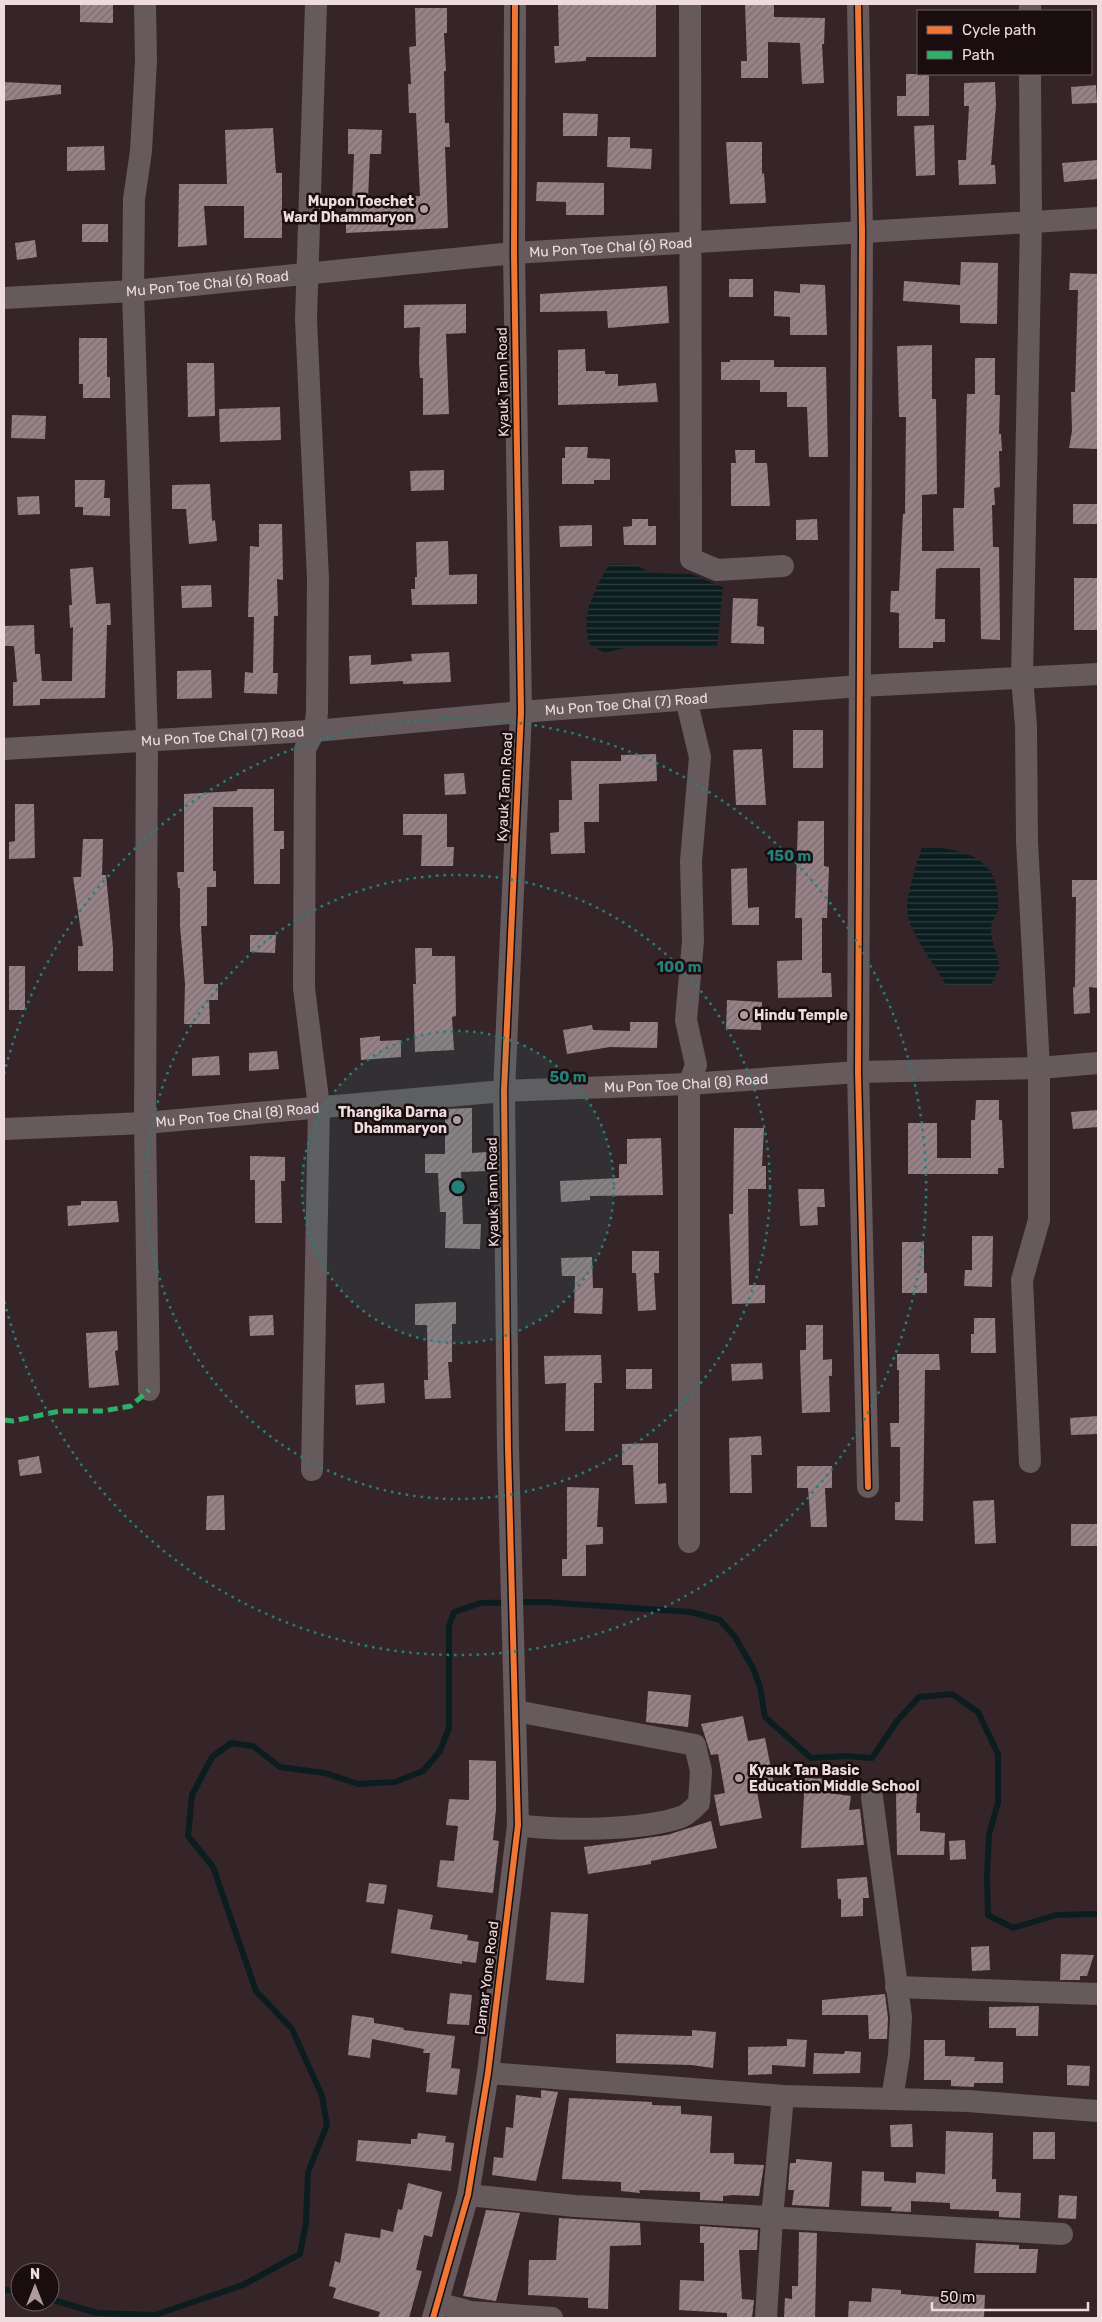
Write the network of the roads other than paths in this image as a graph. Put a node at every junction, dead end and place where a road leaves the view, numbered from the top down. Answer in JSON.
{"nodes":[{"id":1,"x":145,"y":4,"type":"edge"},
{"id":2,"x":316,"y":4,"type":"edge"},
{"id":3,"x":516,"y":4,"type":"edge"},
{"id":4,"x":690,"y":4,"type":"edge"},
{"id":5,"x":858,"y":4,"type":"edge"},
{"id":6,"x":1030,"y":75,"type":"edge"},
{"id":7,"x":1098,"y":218,"type":"edge"},
{"id":8,"x":1031,"y":222,"type":"junction"},
{"id":9,"x":862,"y":232,"type":"junction"},
{"id":10,"x":691,"y":244,"type":"junction"},
{"id":11,"x":514,"y":254,"type":"junction"},
{"id":12,"x":307,"y":274,"type":"junction"},
{"id":13,"x":133,"y":291,"type":"junction"},
{"id":14,"x":4,"y":298,"type":"edge"},
{"id":15,"x":783,"y":566,"type":"dead end"},
{"id":16,"x":1098,"y":674,"type":"edge"},
{"id":17,"x":1022,"y":678,"type":"junction"},
{"id":18,"x":860,"y":686,"type":"junction"},
{"id":19,"x":686,"y":699,"type":"junction"},
{"id":20,"x":521,"y":712,"type":"junction"},
{"id":21,"x":315,"y":730,"type":"junction"},
{"id":22,"x":147,"y":739,"type":"junction"},
{"id":23,"x":4,"y":749,"type":"edge"},
{"id":24,"x":1098,"y":1063,"type":"edge"},
{"id":25,"x":1039,"y":1068,"type":"junction"},
{"id":26,"x":858,"y":1072,"type":"junction"},
{"id":27,"x":689,"y":1084,"type":"junction"},
{"id":28,"x":504,"y":1091,"type":"junction"},
{"id":29,"x":319,"y":1107,"type":"junction"},
{"id":30,"x":145,"y":1123,"type":"junction"},
{"id":31,"x":4,"y":1129,"type":"edge"},
{"id":32,"x":149,"y":1390,"type":"dead end"},
{"id":33,"x":1030,"y":1462,"type":"dead end"},
{"id":34,"x":312,"y":1470,"type":"dead end"},
{"id":35,"x":868,"y":1488,"type":"dead end"},
{"id":36,"x":689,"y":1542,"type":"dead end"},
{"id":37,"x":514,"y":1634,"type":"joint"},
{"id":38,"x":516,"y":1711,"type":"junction"},
{"id":39,"x":872,"y":1797,"type":"dead end"},
{"id":40,"x":518,"y":1825,"type":"junction"},
{"id":41,"x":896,"y":1987,"type":"junction"},
{"id":42,"x":1098,"y":1994,"type":"edge"},
{"id":43,"x":488,"y":2073,"type":"junction"},
{"id":44,"x":783,"y":2096,"type":"junction"},
{"id":45,"x":892,"y":2099,"type":"junction"},
{"id":46,"x":1098,"y":2110,"type":"edge"},
{"id":47,"x":468,"y":2194,"type":"junction"},
{"id":48,"x":772,"y":2218,"type":"junction"},
{"id":49,"x":1062,"y":2234,"type":"dead end"},
{"id":50,"x":436,"y":2310,"type":"edge"},
{"id":51,"x":552,"y":2318,"type":"edge"},
{"id":52,"x":766,"y":2318,"type":"edge"}],
"edges":[{"from":1,"to":13,"type":"street"},
{"from":2,"to":12,"type":"street"},
{"from":3,"to":11,"type":"street","name":"Kyauk Tann Road"},
{"from":4,"to":10,"type":"street"},
{"from":5,"to":9,"type":"street"},
{"from":6,"to":8,"type":"street"},
{"from":7,"to":8,"type":"street","name":"Mu Pon Toe Chal (6) Road"},
{"from":8,"to":9,"type":"street","name":"Mu Pon Toe Chal (6) Road"},
{"from":8,"to":17,"type":"street"},
{"from":9,"to":10,"type":"street","name":"Mu Pon Toe Chal (6) Road"},
{"from":9,"to":18,"type":"street"},
{"from":10,"to":11,"type":"street","name":"Mu Pon Toe Chal (6) Road"},
{"from":10,"to":15,"type":"street"},
{"from":11,"to":12,"type":"street","name":"Mu Pon Toe Chal (6) Road"},
{"from":11,"to":20,"type":"street","name":"Kyauk Tann Road"},
{"from":12,"to":13,"type":"street","name":"Mu Pon Toe Chal (6) Road"},
{"from":12,"to":21,"type":"street"},
{"from":13,"to":14,"type":"street","name":"Mu Pon Toe Chal (6) Road"},
{"from":13,"to":22,"type":"street"},
{"from":16,"to":17,"type":"street","name":"Mu Pon Toe Chal (7) Road"},
{"from":17,"to":18,"type":"street","name":"Mu Pon Toe Chal (7) Road"},
{"from":17,"to":25,"type":"street"},
{"from":18,"to":19,"type":"street","name":"Mu Pon Toe Chal (7) Road"},
{"from":18,"to":26,"type":"street"},
{"from":19,"to":20,"type":"street","name":"Mu Pon Toe Chal (7) Road"},
{"from":19,"to":27,"type":"street"},
{"from":20,"to":21,"type":"street","name":"Mu Pon Toe Chal (7) Road"},
{"from":20,"to":28,"type":"street","name":"Kyauk Tann Road"},
{"from":21,"to":22,"type":"street","name":"Mu Pon Toe Chal (7) Road"},
{"from":21,"to":29,"type":"street"},
{"from":22,"to":23,"type":"street","name":"Mu Pon Toe Chal (7) Road"},
{"from":22,"to":30,"type":"street"},
{"from":24,"to":25,"type":"street","name":"Mu Pon Toe Chal (8) Road"},
{"from":25,"to":26,"type":"street","name":"Mu Pon Toe Chal (8) Road"},
{"from":25,"to":33,"type":"street"},
{"from":26,"to":27,"type":"street","name":"Mu Pon Toe Chal (8) Road"},
{"from":26,"to":35,"type":"street"},
{"from":27,"to":28,"type":"street","name":"Mu Pon Toe Chal (8) Road"},
{"from":27,"to":36,"type":"street"},
{"from":28,"to":29,"type":"street","name":"Mu Pon Toe Chal (8) Road"},
{"from":28,"to":37,"type":"street","name":"Kyauk Tann Road"},
{"from":29,"to":30,"type":"street","name":"Mu Pon Toe Chal (8) Road"},
{"from":29,"to":34,"type":"street"},
{"from":30,"to":31,"type":"street","name":"Mu Pon Toe Chal (8) Road"},
{"from":30,"to":32,"type":"street"},
{"from":37,"to":38,"type":"street","name":"Damar Yone Road"},
{"from":38,"to":40,"type":"street","name":"Damar Yone Road"},
{"from":38,"to":40,"type":"street"},
{"from":39,"to":41,"type":"street"},
{"from":40,"to":43,"type":"street","name":"Damar Yone Road"},
{"from":41,"to":42,"type":"street"},
{"from":41,"to":45,"type":"street"},
{"from":43,"to":44,"type":"street"},
{"from":43,"to":47,"type":"street","name":"Damar Yone Road"},
{"from":44,"to":45,"type":"street"},
{"from":44,"to":48,"type":"street"},
{"from":45,"to":46,"type":"street"},
{"from":47,"to":48,"type":"street"},
{"from":47,"to":50,"type":"street","name":"Damar Yone Road"},
{"from":48,"to":49,"type":"street"},
{"from":48,"to":52,"type":"street"},
{"from":50,"to":51,"type":"street"}]}
